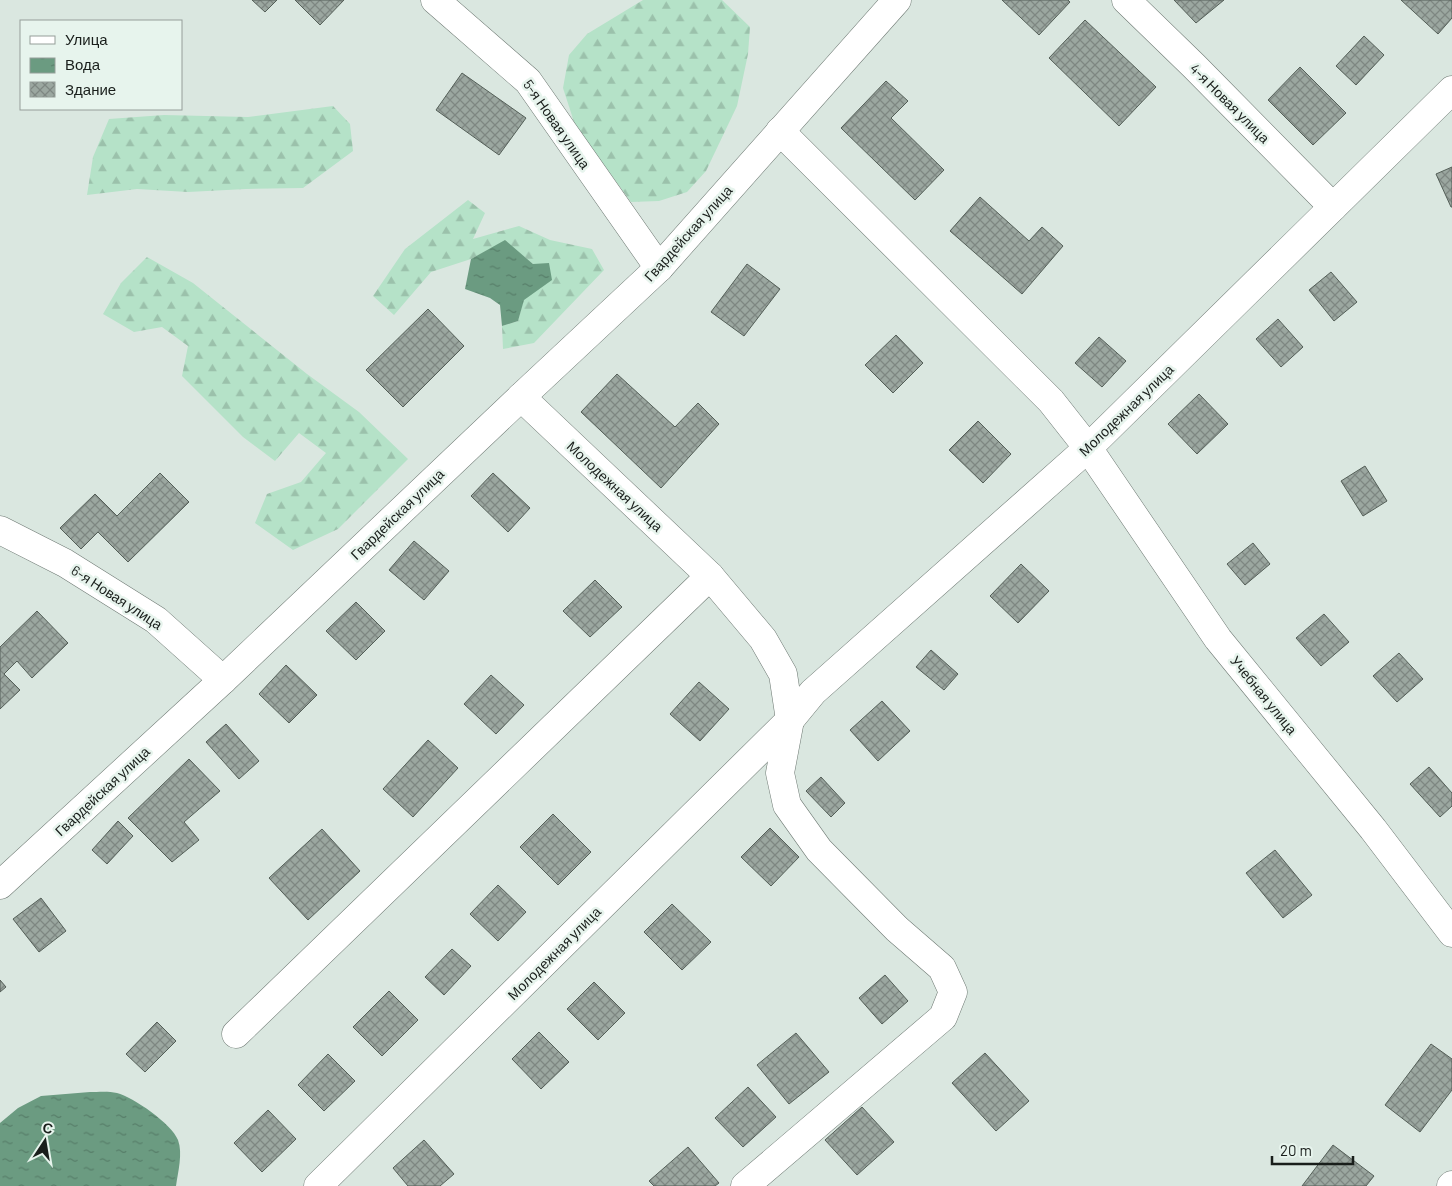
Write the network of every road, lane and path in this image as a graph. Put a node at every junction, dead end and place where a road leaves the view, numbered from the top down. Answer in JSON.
{"nodes":[{"id":1,"x":435,"y":0,"type":"edge"},
{"id":2,"x":897,"y":0,"type":"edge"},
{"id":3,"x":1126,"y":0,"type":"edge"},
{"id":4,"x":1452,"y":90,"type":"edge"},
{"id":5,"x":780,"y":131,"type":"junction"},
{"id":6,"x":1333,"y":207,"type":"junction"},
{"id":7,"x":659,"y":268,"type":"junction"},
{"id":8,"x":521,"y":397,"type":"junction"},
{"id":9,"x":1088,"y":448,"type":"junction"},
{"id":10,"x":0,"y":530,"type":"edge"},
{"id":11,"x":710,"y":576,"type":"junction"},
{"id":12,"x":223,"y":680,"type":"junction"},
{"id":13,"x":790,"y":720,"type":"junction"},
{"id":14,"x":0,"y":885,"type":"edge"},
{"id":15,"x":1452,"y":934,"type":"edge"},
{"id":16,"x":236,"y":1034,"type":"dead end"},
{"id":17,"x":318,"y":1186,"type":"edge"},
{"id":18,"x":745,"y":1186,"type":"edge"}],
"edges":[{"from":1,"to":7,"type":"street","name":"5-я Новая улица"},
{"from":2,"to":5,"type":"street","name":"Гвардейская улица"},
{"from":3,"to":6,"type":"street","name":"4-я Новая улица"},
{"from":4,"to":6,"type":"street","name":"Молодежная улица"},
{"from":5,"to":7,"type":"street","name":"Гвардейская улица"},
{"from":5,"to":9,"type":"street"},
{"from":6,"to":9,"type":"street","name":"Молодежная улица"},
{"from":7,"to":8,"type":"street","name":"Гвардейская улица"},
{"from":8,"to":11,"type":"street","name":"Молодежная улица"},
{"from":8,"to":12,"type":"street","name":"Гвардейская улица"},
{"from":9,"to":13,"type":"street","name":"Молодежная улица"},
{"from":9,"to":15,"type":"street","name":"Учебная улица"},
{"from":10,"to":12,"type":"street","name":"6-я Новая улица"},
{"from":11,"to":13,"type":"street","name":"Молодежная улица"},
{"from":11,"to":16,"type":"street"},
{"from":12,"to":14,"type":"street","name":"Гвардейская улица"},
{"from":13,"to":17,"type":"street","name":"Молодежная улица"},
{"from":13,"to":18,"type":"street","name":"Молодежная улица"}]}
